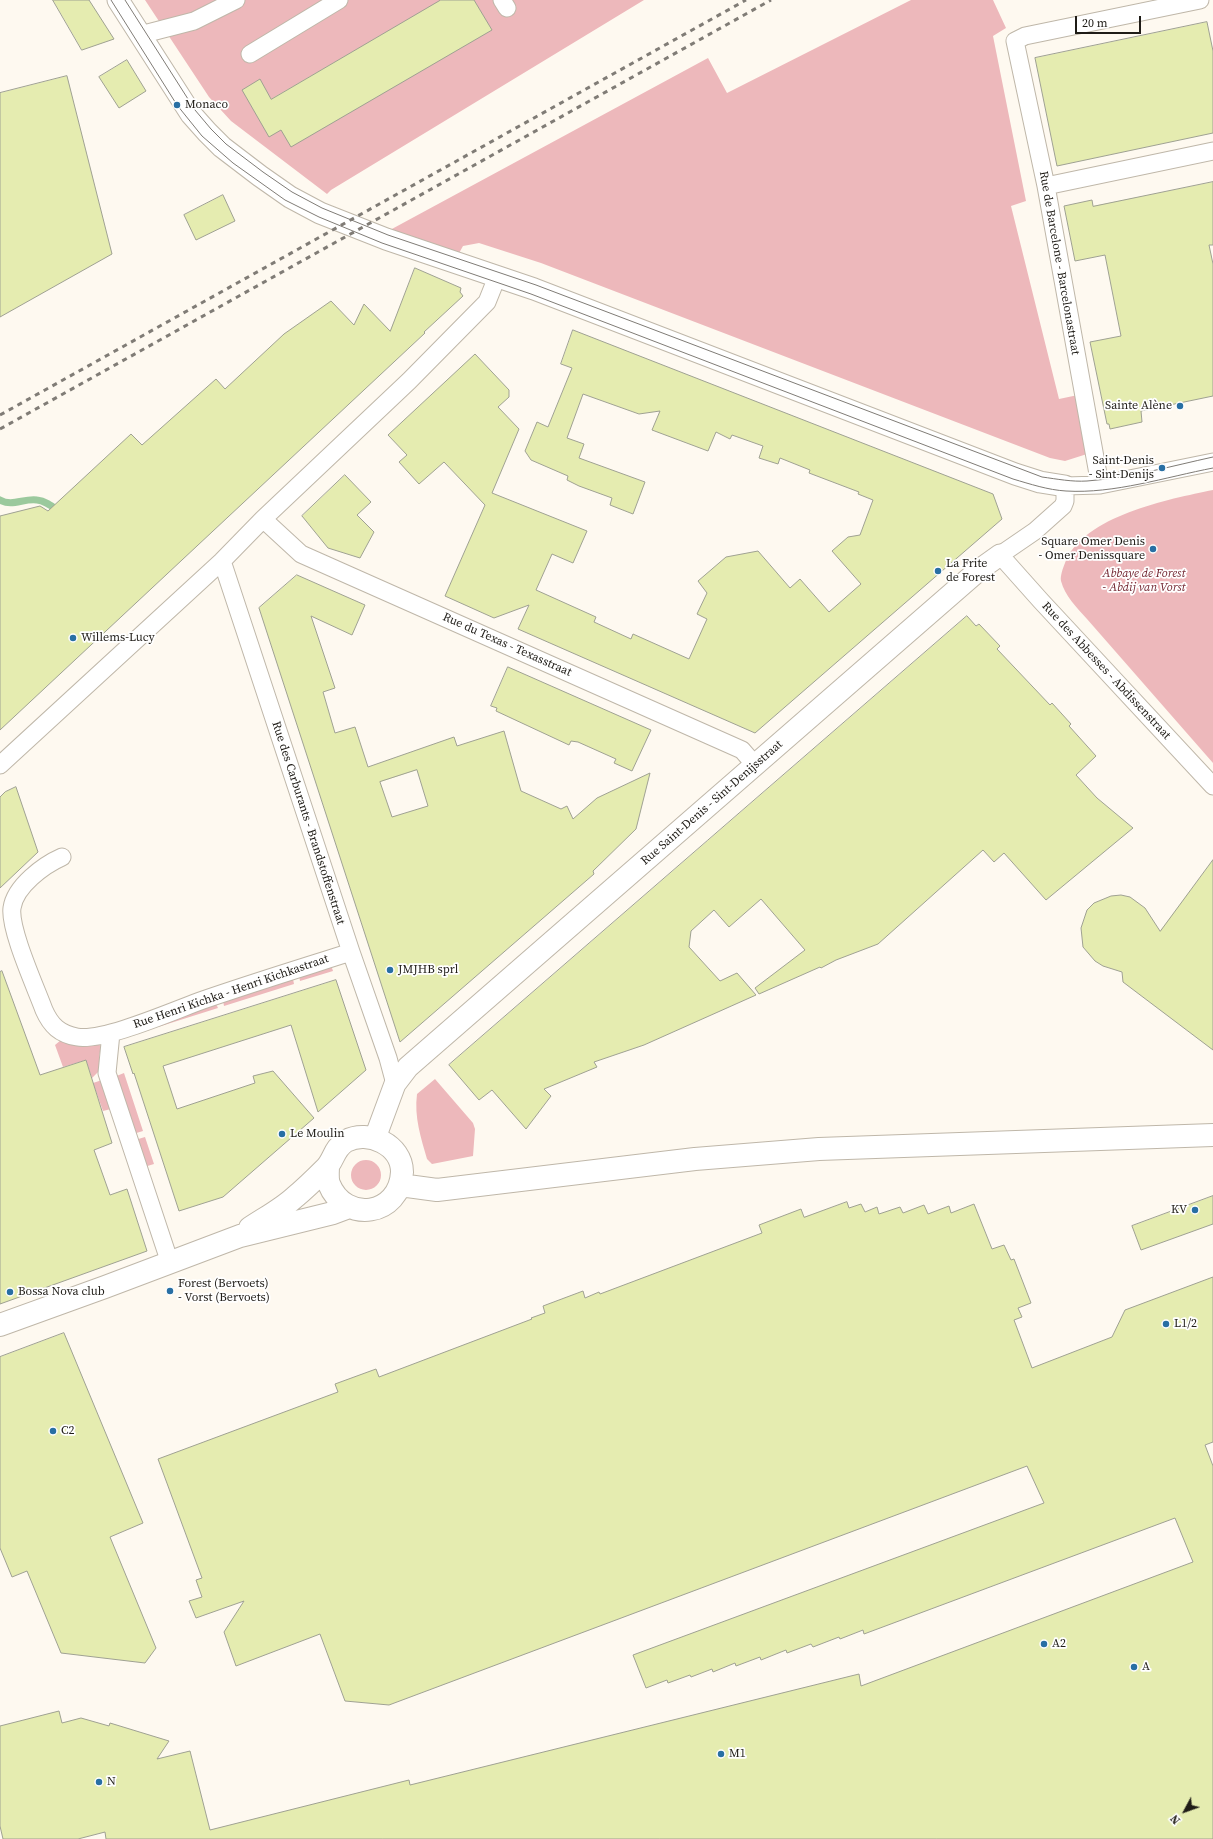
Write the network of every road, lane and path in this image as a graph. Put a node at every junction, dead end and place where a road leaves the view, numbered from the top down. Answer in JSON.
{"nodes":[{"id":1,"x":118,"y":0,"type":"edge"},
{"id":2,"x":236,"y":0,"type":"edge"},
{"id":3,"x":339,"y":0,"type":"edge"},
{"id":4,"x":1200,"y":0,"type":"edge"},
{"id":5,"x":140,"y":35,"type":"junction"},
{"id":6,"x":250,"y":54,"type":"dead end"},
{"id":7,"x":1213,"y":151,"type":"edge"},
{"id":8,"x":1046,"y":186,"type":"junction"},
{"id":9,"x":497,"y":277,"type":"junction"},
{"id":10,"x":1213,"y":462,"type":"edge"},
{"id":11,"x":1100,"y":485,"type":"junction"},
{"id":12,"x":1065,"y":486,"type":"junction"},
{"id":13,"x":263,"y":519,"type":"junction"},
{"id":14,"x":1000,"y":555,"type":"junction"},
{"id":15,"x":222,"y":561,"type":"junction"},
{"id":16,"x":0,"y":765,"type":"edge"},
{"id":17,"x":754,"y":765,"type":"junction"},
{"id":18,"x":1213,"y":786,"type":"edge"},
{"id":19,"x":62,"y":857,"type":"dead end"},
{"id":20,"x":350,"y":952,"type":"junction"},
{"id":21,"x":111,"y":1033,"type":"junction"},
{"id":22,"x":395,"y":1084,"type":"junction"},
{"id":23,"x":1213,"y":1135,"type":"edge"},
{"id":24,"x":375,"y":1138,"type":"junction"},
{"id":25,"x":328,"y":1166,"type":"junction"},
{"id":26,"x":400,"y":1185,"type":"junction"},
{"id":27,"x":349,"y":1207,"type":"junction"},
{"id":28,"x":240,"y":1236,"type":"junction"},
{"id":29,"x":170,"y":1263,"type":"junction"},
{"id":30,"x":0,"y":1325,"type":"edge"}],
"edges":[{"from":1,"to":5,"type":"street"},
{"from":2,"to":5,"type":"street"},
{"from":3,"to":6,"type":"street"},
{"from":4,"to":8,"type":"street","name":"Rue de Barcelone - Barcelonastraat"},
{"from":5,"to":9,"type":"street"},
{"from":7,"to":8,"type":"street"},
{"from":8,"to":11,"type":"street","name":"Rue de Barcelone - Barcelonastraat"},
{"from":9,"to":12,"type":"street"},
{"from":9,"to":13,"type":"street"},
{"from":10,"to":11,"type":"street"},
{"from":11,"to":12,"type":"street"},
{"from":12,"to":14,"type":"street","name":"Rue Saint-Denis - Sint-Denijsstraat"},
{"from":13,"to":15,"type":"street"},
{"from":13,"to":17,"type":"street","name":"Rue du Texas - Texasstraat"},
{"from":14,"to":17,"type":"street","name":"Rue Saint-Denis - Sint-Denijsstraat"},
{"from":14,"to":18,"type":"street","name":"Rue des Abbesses - Abdissenstraat"},
{"from":15,"to":16,"type":"street"},
{"from":15,"to":20,"type":"street","name":"Rue des Carburants - Brandstoffenstraat"},
{"from":17,"to":22,"type":"street","name":"Rue Saint-Denis - Sint-Denijsstraat"},
{"from":19,"to":21,"type":"street","name":"Rue Henri Kichka - Henri Kichkastraat"},
{"from":20,"to":21,"type":"street","name":"Rue Henri Kichka - Henri Kichkastraat"},
{"from":20,"to":22,"type":"street","name":"Rue des Carburants - Brandstoffenstraat"},
{"from":21,"to":29,"type":"street"},
{"from":22,"to":24,"type":"street","name":"Rue Saint-Denis - Sint-Denijsstraat"},
{"from":23,"to":26,"type":"main road"},
{"from":24,"to":25,"type":"main road"},
{"from":24,"to":26,"type":"main road"},
{"from":25,"to":27,"type":"main road"},
{"from":25,"to":28,"type":"main road"},
{"from":26,"to":27,"type":"main road"},
{"from":27,"to":28,"type":"main road"},
{"from":28,"to":29,"type":"main road"},
{"from":29,"to":30,"type":"main road"}]}
